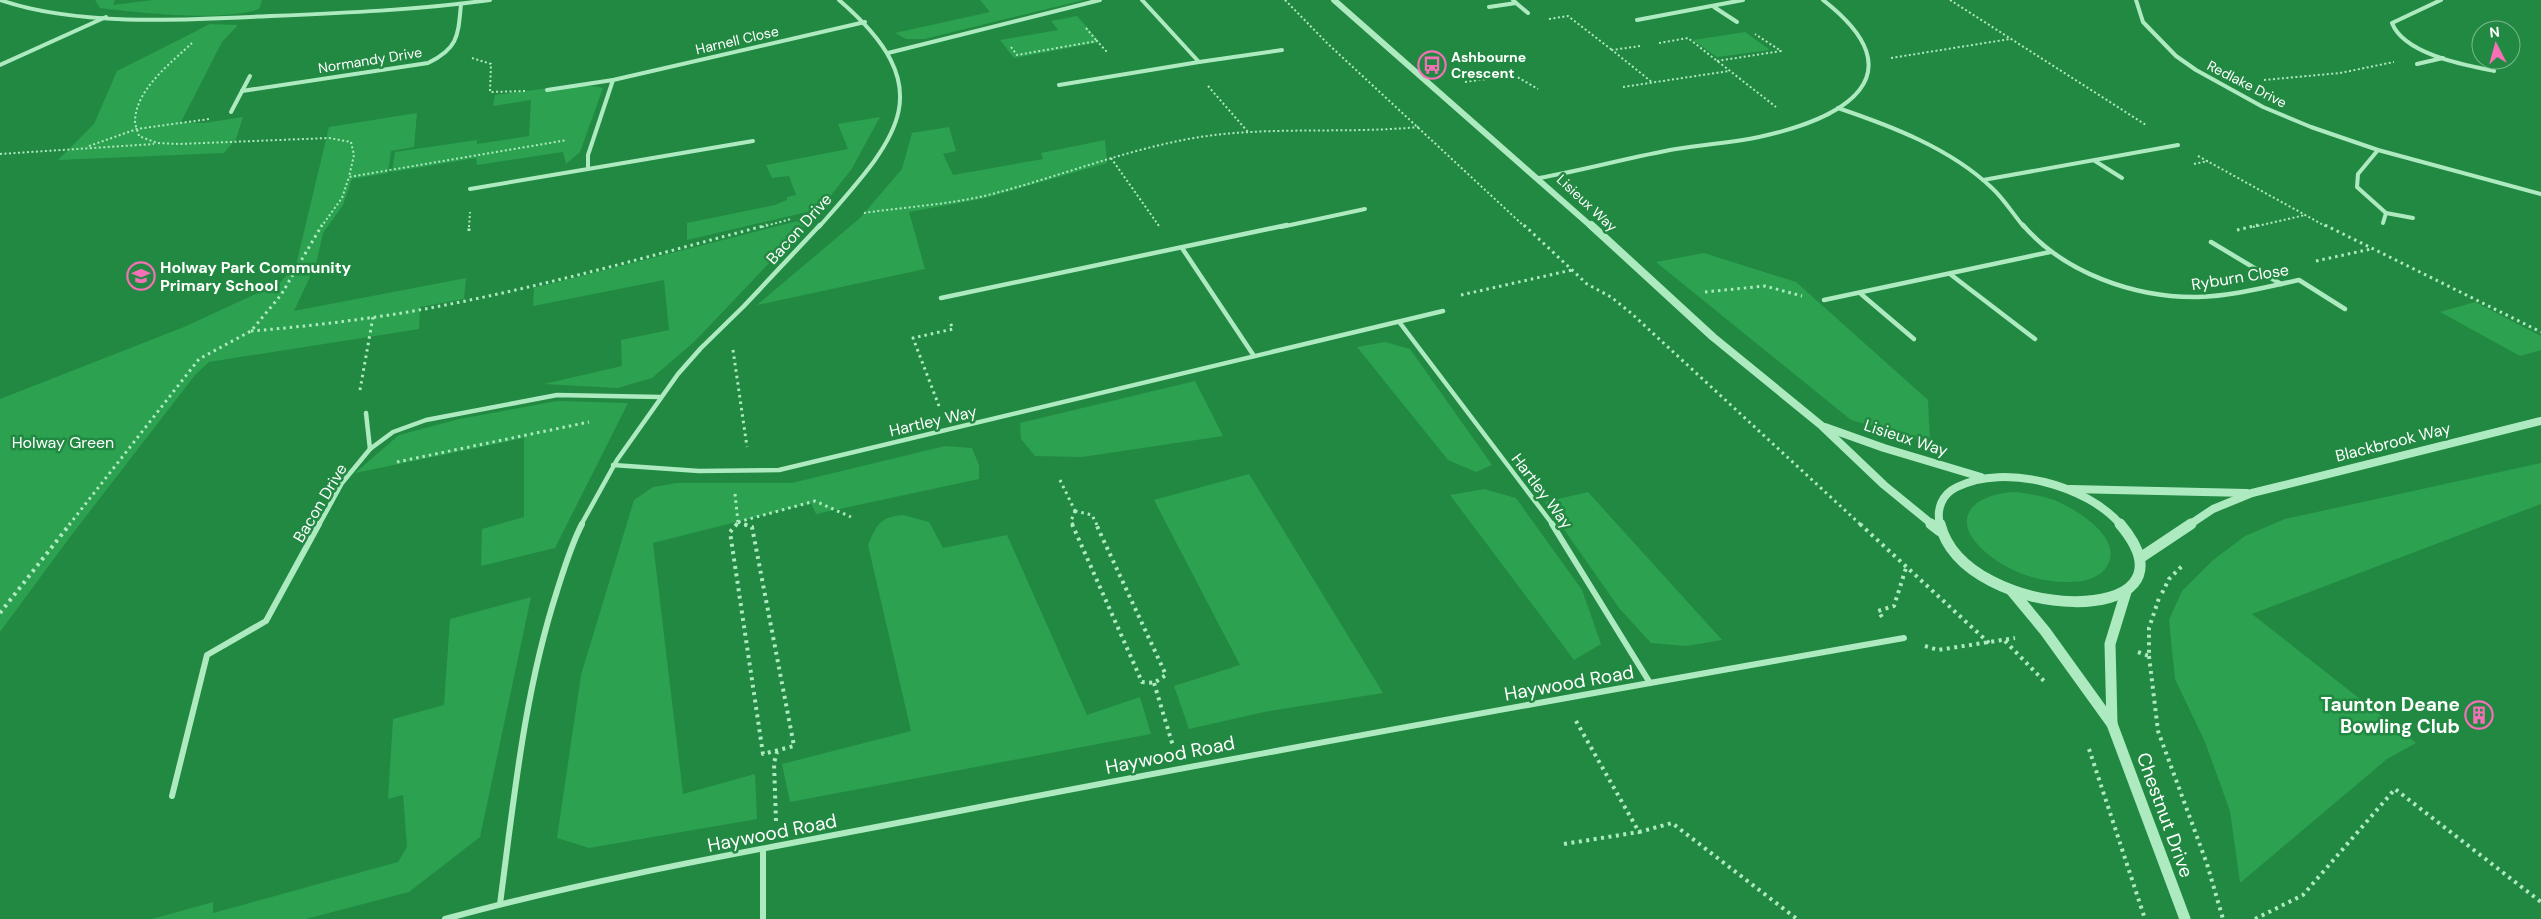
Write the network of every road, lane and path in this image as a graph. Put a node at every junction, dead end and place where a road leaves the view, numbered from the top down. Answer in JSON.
{"nodes":[{"id":1,"x":0,"y":0,"type":"edge"},
{"id":2,"x":490,"y":0,"type":"edge"},
{"id":3,"x":839,"y":0,"type":"edge"},
{"id":4,"x":1100,"y":0,"type":"edge"},
{"id":5,"x":1142,"y":0,"type":"edge"},
{"id":6,"x":1285,"y":0,"type":"edge"},
{"id":7,"x":1334,"y":0,"type":"edge"},
{"id":8,"x":1744,"y":0,"type":"edge"},
{"id":9,"x":1823,"y":0,"type":"edge"},
{"id":10,"x":1950,"y":0,"type":"edge"},
{"id":11,"x":2136,"y":0,"type":"edge"},
{"id":12,"x":2441,"y":0,"type":"edge"},
{"id":13,"x":1514,"y":1,"type":"edge"},
{"id":14,"x":461,"y":4,"type":"junction"},
{"id":15,"x":1489,"y":7,"type":"dead end"},
{"id":16,"x":1714,"y":7,"type":"junction"},
{"id":17,"x":1528,"y":13,"type":"joint"},
{"id":18,"x":106,"y":17,"type":"junction"},
{"id":19,"x":1637,"y":20,"type":"dead end"},
{"id":20,"x":865,"y":22,"type":"junction"},
{"id":21,"x":1737,"y":22,"type":"joint"},
{"id":22,"x":995,"y":28,"type":"junction"},
{"id":23,"x":2011,"y":39,"type":"junction"},
{"id":24,"x":1650,"y":44,"type":"dead end"},
{"id":25,"x":1640,"y":46,"type":"dead end"},
{"id":26,"x":1282,"y":50,"type":"dead end"},
{"id":27,"x":1612,"y":50,"type":"junction"},
{"id":28,"x":450,"y":52,"type":"junction"},
{"id":29,"x":888,"y":53,"type":"junction"},
{"id":30,"x":2444,"y":57,"type":"junction"},
{"id":31,"x":1716,"y":61,"type":"junction"},
{"id":32,"x":1869,"y":61,"type":"junction"},
{"id":33,"x":1199,"y":62,"type":"junction"},
{"id":34,"x":1188,"y":63,"type":"junction"},
{"id":35,"x":2417,"y":64,"type":"joint"},
{"id":36,"x":0,"y":65,"type":"edge"},
{"id":37,"x":1729,"y":71,"type":"junction"},
{"id":38,"x":2494,"y":71,"type":"dead end"},
{"id":39,"x":1124,"y":74,"type":"junction"},
{"id":40,"x":250,"y":76,"type":"dead end"},
{"id":41,"x":613,"y":80,"type":"junction"},
{"id":42,"x":1653,"y":83,"type":"junction"},
{"id":43,"x":2219,"y":84,"type":"junction"},
{"id":44,"x":1059,"y":85,"type":"dead end"},
{"id":45,"x":1435,"y":86,"type":"junction"},
{"id":46,"x":1623,"y":87,"type":"dead end"},
{"id":47,"x":1538,"y":89,"type":"dead end"},
{"id":48,"x":547,"y":90,"type":"joint"},
{"id":49,"x":242,"y":92,"type":"junction"},
{"id":50,"x":1838,"y":108,"type":"junction"},
{"id":51,"x":231,"y":112,"type":"joint"},
{"id":52,"x":1801,"y":125,"type":"junction"},
{"id":53,"x":1249,"y":132,"type":"dead end"},
{"id":54,"x":594,"y":136,"type":"junction"},
{"id":55,"x":753,"y":141,"type":"dead end"},
{"id":56,"x":157,"y":143,"type":"dead end"},
{"id":57,"x":2178,"y":146,"type":"junction"},
{"id":58,"x":83,"y":148,"type":"junction"},
{"id":59,"x":2378,"y":150,"type":"junction"},
{"id":60,"x":0,"y":154,"type":"edge"},
{"id":61,"x":1111,"y":157,"type":"dead end"},
{"id":62,"x":2094,"y":160,"type":"junction"},
{"id":63,"x":588,"y":169,"type":"junction"},
{"id":64,"x":1539,"y":178,"type":"junction"},
{"id":65,"x":2122,"y":178,"type":"dead end"},
{"id":66,"x":1983,"y":180,"type":"junction"},
{"id":67,"x":470,"y":189,"type":"dead end"},
{"id":68,"x":2541,"y":194,"type":"edge"},
{"id":69,"x":1365,"y":209,"type":"dead end"},
{"id":70,"x":2386,"y":214,"type":"junction"},
{"id":71,"x":2305,"y":215,"type":"junction"},
{"id":72,"x":2413,"y":218,"type":"dead end"},
{"id":73,"x":2383,"y":223,"type":"dead end"},
{"id":74,"x":2211,"y":242,"type":"joint"},
{"id":75,"x":1182,"y":248,"type":"junction"},
{"id":76,"x":1175,"y":250,"type":"junction"},
{"id":77,"x":2050,"y":252,"type":"junction"},
{"id":78,"x":1572,"y":270,"type":"junction"},
{"id":79,"x":1950,"y":274,"type":"junction"},
{"id":80,"x":2281,"y":284,"type":"junction"},
{"id":81,"x":1861,"y":294,"type":"junction"},
{"id":82,"x":1668,"y":296,"type":"junction"},
{"id":83,"x":941,"y":298,"type":"joint"},
{"id":84,"x":1824,"y":300,"type":"joint"},
{"id":85,"x":2345,"y":309,"type":"dead end"},
{"id":86,"x":1442,"y":311,"type":"joint"},
{"id":87,"x":373,"y":317,"type":"dead end"},
{"id":88,"x":729,"y":321,"type":"junction"},
{"id":89,"x":1400,"y":323,"type":"junction"},
{"id":90,"x":2541,"y":332,"type":"edge"},
{"id":91,"x":2035,"y":339,"type":"dead end"},
{"id":92,"x":1914,"y":340,"type":"dead end"},
{"id":93,"x":1254,"y":356,"type":"junction"},
{"id":94,"x":660,"y":397,"type":"junction"},
{"id":95,"x":366,"y":413,"type":"joint"},
{"id":96,"x":594,"y":421,"type":"dead end"},
{"id":97,"x":2541,"y":421,"type":"edge"},
{"id":98,"x":1822,"y":426,"type":"junction"},
{"id":99,"x":948,"y":430,"type":"junction"},
{"id":100,"x":370,"y":449,"type":"junction"},
{"id":101,"x":614,"y":465,"type":"junction"},
{"id":102,"x":751,"y":470,"type":"junction"},
{"id":103,"x":352,"y":471,"type":"junction"},
{"id":104,"x":732,"y":471,"type":"junction"},
{"id":105,"x":1981,"y":477,"type":"junction"},
{"id":106,"x":1060,"y":480,"type":"dead end"},
{"id":107,"x":2065,"y":489,"type":"junction"},
{"id":108,"x":2252,"y":493,"type":"junction"},
{"id":109,"x":1075,"y":511,"type":"junction"},
{"id":110,"x":851,"y":517,"type":"dead end"},
{"id":111,"x":738,"y":522,"type":"junction"},
{"id":112,"x":1940,"y":531,"type":"junction"},
{"id":113,"x":2140,"y":558,"type":"junction"},
{"id":114,"x":2186,"y":561,"type":"dead end"},
{"id":115,"x":1906,"y":568,"type":"junction"},
{"id":116,"x":2011,"y":590,"type":"junction"},
{"id":117,"x":2126,"y":592,"type":"junction"},
{"id":118,"x":0,"y":613,"type":"edge"},
{"id":119,"x":2045,"y":631,"type":"junction"},
{"id":120,"x":1901,"y":638,"type":"junction"},
{"id":121,"x":2005,"y":640,"type":"junction"},
{"id":122,"x":1989,"y":643,"type":"junction"},
{"id":123,"x":2110,"y":644,"type":"junction"},
{"id":124,"x":2149,"y":656,"type":"junction"},
{"id":125,"x":1154,"y":683,"type":"junction"},
{"id":126,"x":1650,"y":683,"type":"junction"},
{"id":127,"x":2052,"y":689,"type":"dead end"},
{"id":128,"x":1564,"y":699,"type":"junction"},
{"id":129,"x":2112,"y":724,"type":"junction"},
{"id":130,"x":2088,"y":744,"type":"dead end"},
{"id":131,"x":777,"y":752,"type":"junction"},
{"id":132,"x":1180,"y":768,"type":"junction"},
{"id":133,"x":172,"y":796,"type":"dead end"},
{"id":134,"x":1639,"y":832,"type":"junction"},
{"id":135,"x":1564,"y":844,"type":"dead end"},
{"id":136,"x":777,"y":846,"type":"junction"},
{"id":137,"x":763,"y":849,"type":"junction"},
{"id":138,"x":2541,"y":902,"type":"edge"},
{"id":139,"x":500,"y":904,"type":"junction"},
{"id":140,"x":445,"y":919,"type":"edge"},
{"id":141,"x":763,"y":919,"type":"edge"},
{"id":142,"x":1797,"y":919,"type":"edge"},
{"id":143,"x":2145,"y":919,"type":"edge"},
{"id":144,"x":2185,"y":919,"type":"edge"},
{"id":145,"x":2223,"y":919,"type":"edge"},
{"id":146,"x":2255,"y":919,"type":"edge"}],
"edges":[{"from":1,"to":18,"type":"street"},
{"from":2,"to":14,"type":"street"},
{"from":3,"to":20,"type":"street","name":"Bacon Drive"},
{"from":4,"to":22,"type":"street"},
{"from":5,"to":33,"type":"street"},
{"from":6,"to":78,"type":"path"},
{"from":7,"to":45,"type":"street","name":"Lisieux Way"},
{"from":8,"to":16,"type":"street"},
{"from":9,"to":32,"type":"street"},
{"from":10,"to":23,"type":"path"},
{"from":11,"to":43,"type":"street","name":"Redlake Drive"},
{"from":12,"to":30,"type":"street"},
{"from":13,"to":15,"type":"street"},
{"from":13,"to":17,"type":"street"},
{"from":14,"to":18,"type":"street"},
{"from":14,"to":28,"type":"street"},
{"from":16,"to":19,"type":"street"},
{"from":16,"to":21,"type":"street"},
{"from":17,"to":27,"type":"path"},
{"from":18,"to":36,"type":"street"},
{"from":20,"to":29,"type":"street","name":"Bacon Drive"},
{"from":20,"to":41,"type":"street","name":"Harnell Close"},
{"from":21,"to":31,"type":"path"},
{"from":22,"to":29,"type":"street"},
{"from":22,"to":39,"type":"path"},
{"from":23,"to":32,"type":"path"},
{"from":23,"to":57,"type":"path"},
{"from":24,"to":31,"type":"path"},
{"from":25,"to":27,"type":"path"},
{"from":26,"to":33,"type":"street"},
{"from":27,"to":42,"type":"path"},
{"from":28,"to":48,"type":"path"},
{"from":28,"to":49,"type":"street","name":"Normandy Drive"},
{"from":29,"to":88,"type":"street","name":"Bacon Drive"},
{"from":30,"to":35,"type":"street"},
{"from":30,"to":38,"type":"street"},
{"from":31,"to":37,"type":"path"},
{"from":32,"to":50,"type":"street"},
{"from":33,"to":34,"type":"street"},
{"from":34,"to":39,"type":"street"},
{"from":34,"to":53,"type":"path"},
{"from":35,"to":43,"type":"path"},
{"from":37,"to":42,"type":"path"},
{"from":37,"to":52,"type":"path"},
{"from":39,"to":44,"type":"street"},
{"from":40,"to":49,"type":"street"},
{"from":41,"to":48,"type":"street","name":"Harnell Close"},
{"from":41,"to":54,"type":"street"},
{"from":42,"to":46,"type":"path"},
{"from":43,"to":59,"type":"street","name":"Redlake Drive"},
{"from":45,"to":47,"type":"path"},
{"from":45,"to":64,"type":"street","name":"Lisieux Way"},
{"from":49,"to":51,"type":"street"},
{"from":50,"to":52,"type":"street"},
{"from":50,"to":66,"type":"street","name":"Ryburn Close"},
{"from":51,"to":58,"type":"path"},
{"from":52,"to":64,"type":"street"},
{"from":54,"to":63,"type":"street"},
{"from":54,"to":118,"type":"path"},
{"from":55,"to":63,"type":"street"},
{"from":56,"to":58,"type":"path"},
{"from":57,"to":62,"type":"street"},
{"from":57,"to":71,"type":"path"},
{"from":58,"to":60,"type":"path"},
{"from":59,"to":68,"type":"street","name":"Redlake Drive"},
{"from":59,"to":70,"type":"street"},
{"from":61,"to":76,"type":"path"},
{"from":62,"to":65,"type":"street"},
{"from":62,"to":66,"type":"street"},
{"from":63,"to":67,"type":"street"},
{"from":64,"to":82,"type":"street","name":"Lisieux Way"},
{"from":66,"to":77,"type":"street","name":"Ryburn Close"},
{"from":69,"to":75,"type":"street"},
{"from":70,"to":72,"type":"street"},
{"from":70,"to":73,"type":"street"},
{"from":71,"to":74,"type":"path"},
{"from":71,"to":90,"type":"path"},
{"from":74,"to":80,"type":"street"},
{"from":75,"to":76,"type":"street"},
{"from":75,"to":93,"type":"street"},
{"from":76,"to":83,"type":"street"},
{"from":77,"to":79,"type":"street"},
{"from":77,"to":80,"type":"street","name":"Ryburn Close"},
{"from":78,"to":86,"type":"path"},
{"from":78,"to":115,"type":"path"},
{"from":79,"to":81,"type":"street"},
{"from":79,"to":91,"type":"street"},
{"from":80,"to":85,"type":"street","name":"Ryburn Close"},
{"from":81,"to":84,"type":"street"},
{"from":81,"to":92,"type":"street"},
{"from":82,"to":84,"type":"path"},
{"from":82,"to":98,"type":"street","name":"Lisieux Way"},
{"from":83,"to":99,"type":"path"},
{"from":86,"to":89,"type":"street","name":"Hartley Way"},
{"from":87,"to":95,"type":"path"},
{"from":88,"to":94,"type":"street","name":"Bacon Drive"},
{"from":88,"to":102,"type":"path"},
{"from":89,"to":93,"type":"street","name":"Hartley Way"},
{"from":89,"to":126,"type":"street","name":"Hartley Way"},
{"from":93,"to":99,"type":"street","name":"Hartley Way"},
{"from":94,"to":100,"type":"street","name":"Bacon Drive"},
{"from":94,"to":101,"type":"street","name":"Bacon Drive"},
{"from":95,"to":100,"type":"street"},
{"from":96,"to":103,"type":"path"},
{"from":97,"to":108,"type":"street","name":"Blackbrook Way"},
{"from":98,"to":105,"type":"street","name":"Lisieux Way"},
{"from":98,"to":112,"type":"street","name":"Lisieux Way"},
{"from":99,"to":102,"type":"street","name":"Hartley Way"},
{"from":100,"to":103,"type":"street","name":"Bacon Drive"},
{"from":101,"to":104,"type":"street","name":"Hartley Way"},
{"from":101,"to":139,"type":"street","name":"Bacon Drive"},
{"from":102,"to":104,"type":"street","name":"Hartley Way"},
{"from":103,"to":133,"type":"street","name":"Bacon Drive"},
{"from":104,"to":111,"type":"path"},
{"from":105,"to":107,"type":"street"},
{"from":105,"to":112,"type":"street"},
{"from":106,"to":109,"type":"path"},
{"from":107,"to":108,"type":"street","name":"Blackbrook Way"},
{"from":107,"to":113,"type":"street"},
{"from":108,"to":113,"type":"street","name":"Blackbrook Way"},
{"from":109,"to":125,"type":"path"},
{"from":109,"to":125,"type":"path"},
{"from":110,"to":111,"type":"path"},
{"from":111,"to":131,"type":"path"},
{"from":111,"to":131,"type":"path"},
{"from":112,"to":116,"type":"street"},
{"from":113,"to":117,"type":"street"},
{"from":114,"to":124,"type":"path"},
{"from":115,"to":120,"type":"path"},
{"from":115,"to":122,"type":"path"},
{"from":116,"to":117,"type":"street"},
{"from":116,"to":119,"type":"street","name":"Chestnut Drive"},
{"from":117,"to":123,"type":"street","name":"Chestnut Drive"},
{"from":119,"to":121,"type":"path"},
{"from":119,"to":129,"type":"street","name":"Chestnut Drive"},
{"from":120,"to":122,"type":"path"},
{"from":120,"to":126,"type":"street","name":"Haywood Road"},
{"from":121,"to":122,"type":"path"},
{"from":121,"to":127,"type":"path"},
{"from":123,"to":124,"type":"path"},
{"from":123,"to":129,"type":"street","name":"Chestnut Drive"},
{"from":124,"to":145,"type":"path"},
{"from":125,"to":132,"type":"path"},
{"from":126,"to":128,"type":"street","name":"Haywood Road"},
{"from":128,"to":132,"type":"street","name":"Haywood Road"},
{"from":128,"to":134,"type":"path"},
{"from":129,"to":144,"type":"street","name":"Chestnut Drive"},
{"from":130,"to":143,"type":"path"},
{"from":131,"to":136,"type":"path"},
{"from":132,"to":136,"type":"street","name":"Haywood Road"},
{"from":134,"to":135,"type":"path"},
{"from":134,"to":142,"type":"path"},
{"from":136,"to":137,"type":"street","name":"Haywood Road"},
{"from":137,"to":139,"type":"street","name":"Haywood Road"},
{"from":137,"to":141,"type":"street"},
{"from":138,"to":146,"type":"path"},
{"from":139,"to":140,"type":"street","name":"Haywood Road"}]}
